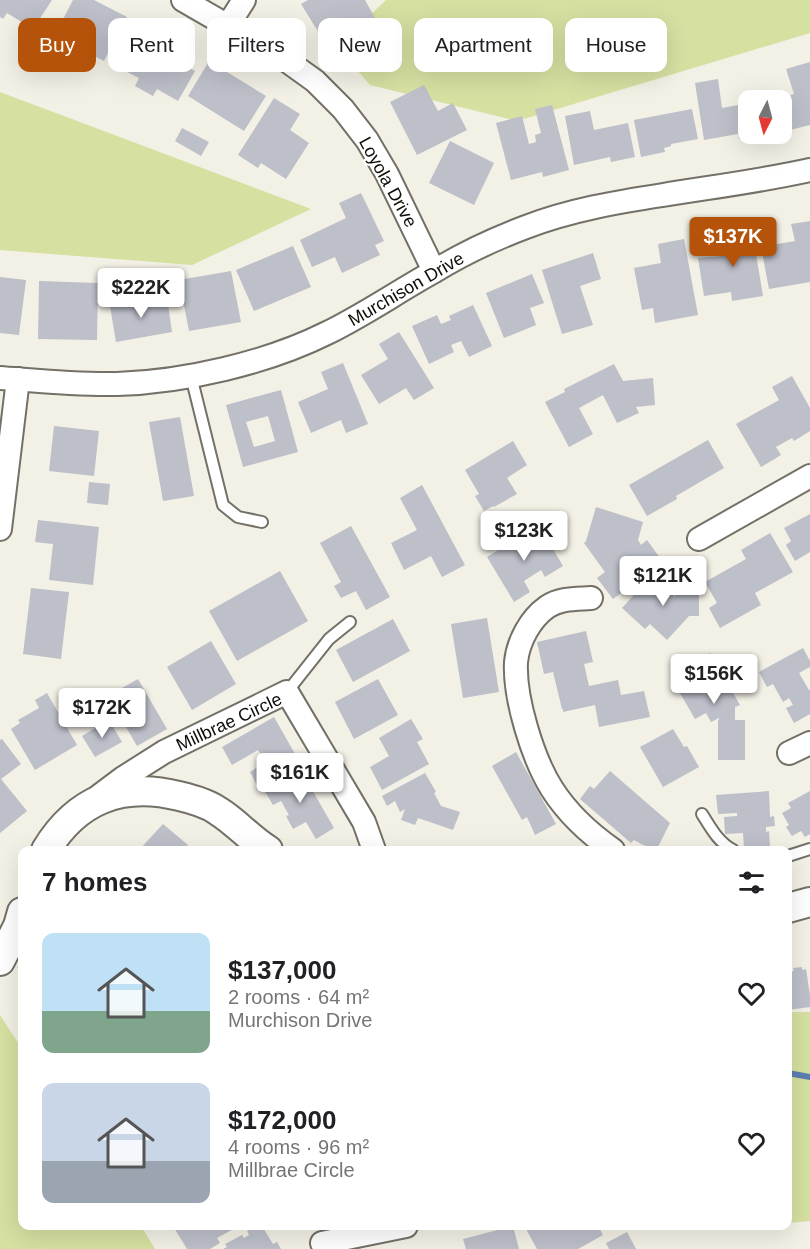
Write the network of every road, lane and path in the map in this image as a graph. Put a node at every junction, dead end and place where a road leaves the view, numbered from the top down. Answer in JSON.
{"nodes":[{"id":1,"x":183,"y":0,"type":"edge"},
{"id":2,"x":244,"y":0,"type":"edge"},
{"id":3,"x":214,"y":18,"type":"edge"},
{"id":4,"x":233,"y":18,"type":"edge"},
{"id":5,"x":302,"y":72,"type":"edge"},
{"id":6,"x":810,"y":170,"type":"edge"},
{"id":7,"x":434,"y":271,"type":"junction"},
{"id":8,"x":191,"y":375,"type":"junction"},
{"id":9,"x":9,"y":379,"type":"edge"},
{"id":10,"x":810,"y":476,"type":"edge"},
{"id":11,"x":262,"y":522,"type":"dead end"},
{"id":12,"x":0,"y":529,"type":"edge"},
{"id":13,"x":699,"y":539,"type":"dead end"},
{"id":14,"x":591,"y":598,"type":"dead end"},
{"id":15,"x":350,"y":622,"type":"dead end"},
{"id":16,"x":287,"y":693,"type":"junction"},
{"id":17,"x":810,"y":743,"type":"edge"},
{"id":18,"x":789,"y":753,"type":"dead end"},
{"id":19,"x":81,"y":810,"type":"junction"},
{"id":20,"x":702,"y":814,"type":"dead end"},
{"id":21,"x":49,"y":846,"type":"edge"},
{"id":22,"x":262,"y":846,"type":"edge"},
{"id":23,"x":373,"y":846,"type":"edge"},
{"id":24,"x":607,"y":846,"type":"edge"},
{"id":25,"x":727,"y":846,"type":"edge"},
{"id":26,"x":810,"y":849,"type":"edge"},
{"id":27,"x":792,"y":855,"type":"edge"},
{"id":28,"x":18,"y":928,"type":"edge"},
{"id":29,"x":0,"y":961,"type":"edge"},
{"id":30,"x":359,"y":1230,"type":"edge"},
{"id":31,"x":379,"y":1230,"type":"edge"},
{"id":32,"x":319,"y":1239,"type":"edge"}],
"edges":[{"from":1,"to":3,"type":"street","name":"Loyola Drive"},
{"from":2,"to":4,"type":"street"},
{"from":5,"to":7,"type":"street","name":"Loyola Drive"},
{"from":6,"to":7,"type":"street","name":"Murchison Drive"},
{"from":7,"to":8,"type":"street","name":"Murchison Drive"},
{"from":8,"to":9,"type":"street","name":"Murchison Drive"},
{"from":8,"to":11,"type":"lane"},
{"from":9,"to":12,"type":"street"},
{"from":10,"to":13,"type":"street"},
{"from":14,"to":24,"type":"street"},
{"from":15,"to":16,"type":"lane"},
{"from":16,"to":19,"type":"street","name":"Millbrae Circle"},
{"from":16,"to":23,"type":"street","name":"Millbrae Circle"},
{"from":17,"to":18,"type":"street"},
{"from":19,"to":21,"type":"street"},
{"from":19,"to":22,"type":"street"},
{"from":20,"to":25,"type":"lane"},
{"from":26,"to":27,"type":"lane"},
{"from":28,"to":29,"type":"street"},
{"from":30,"to":32,"type":"street"},
{"from":31,"to":32,"type":"street"}]}
